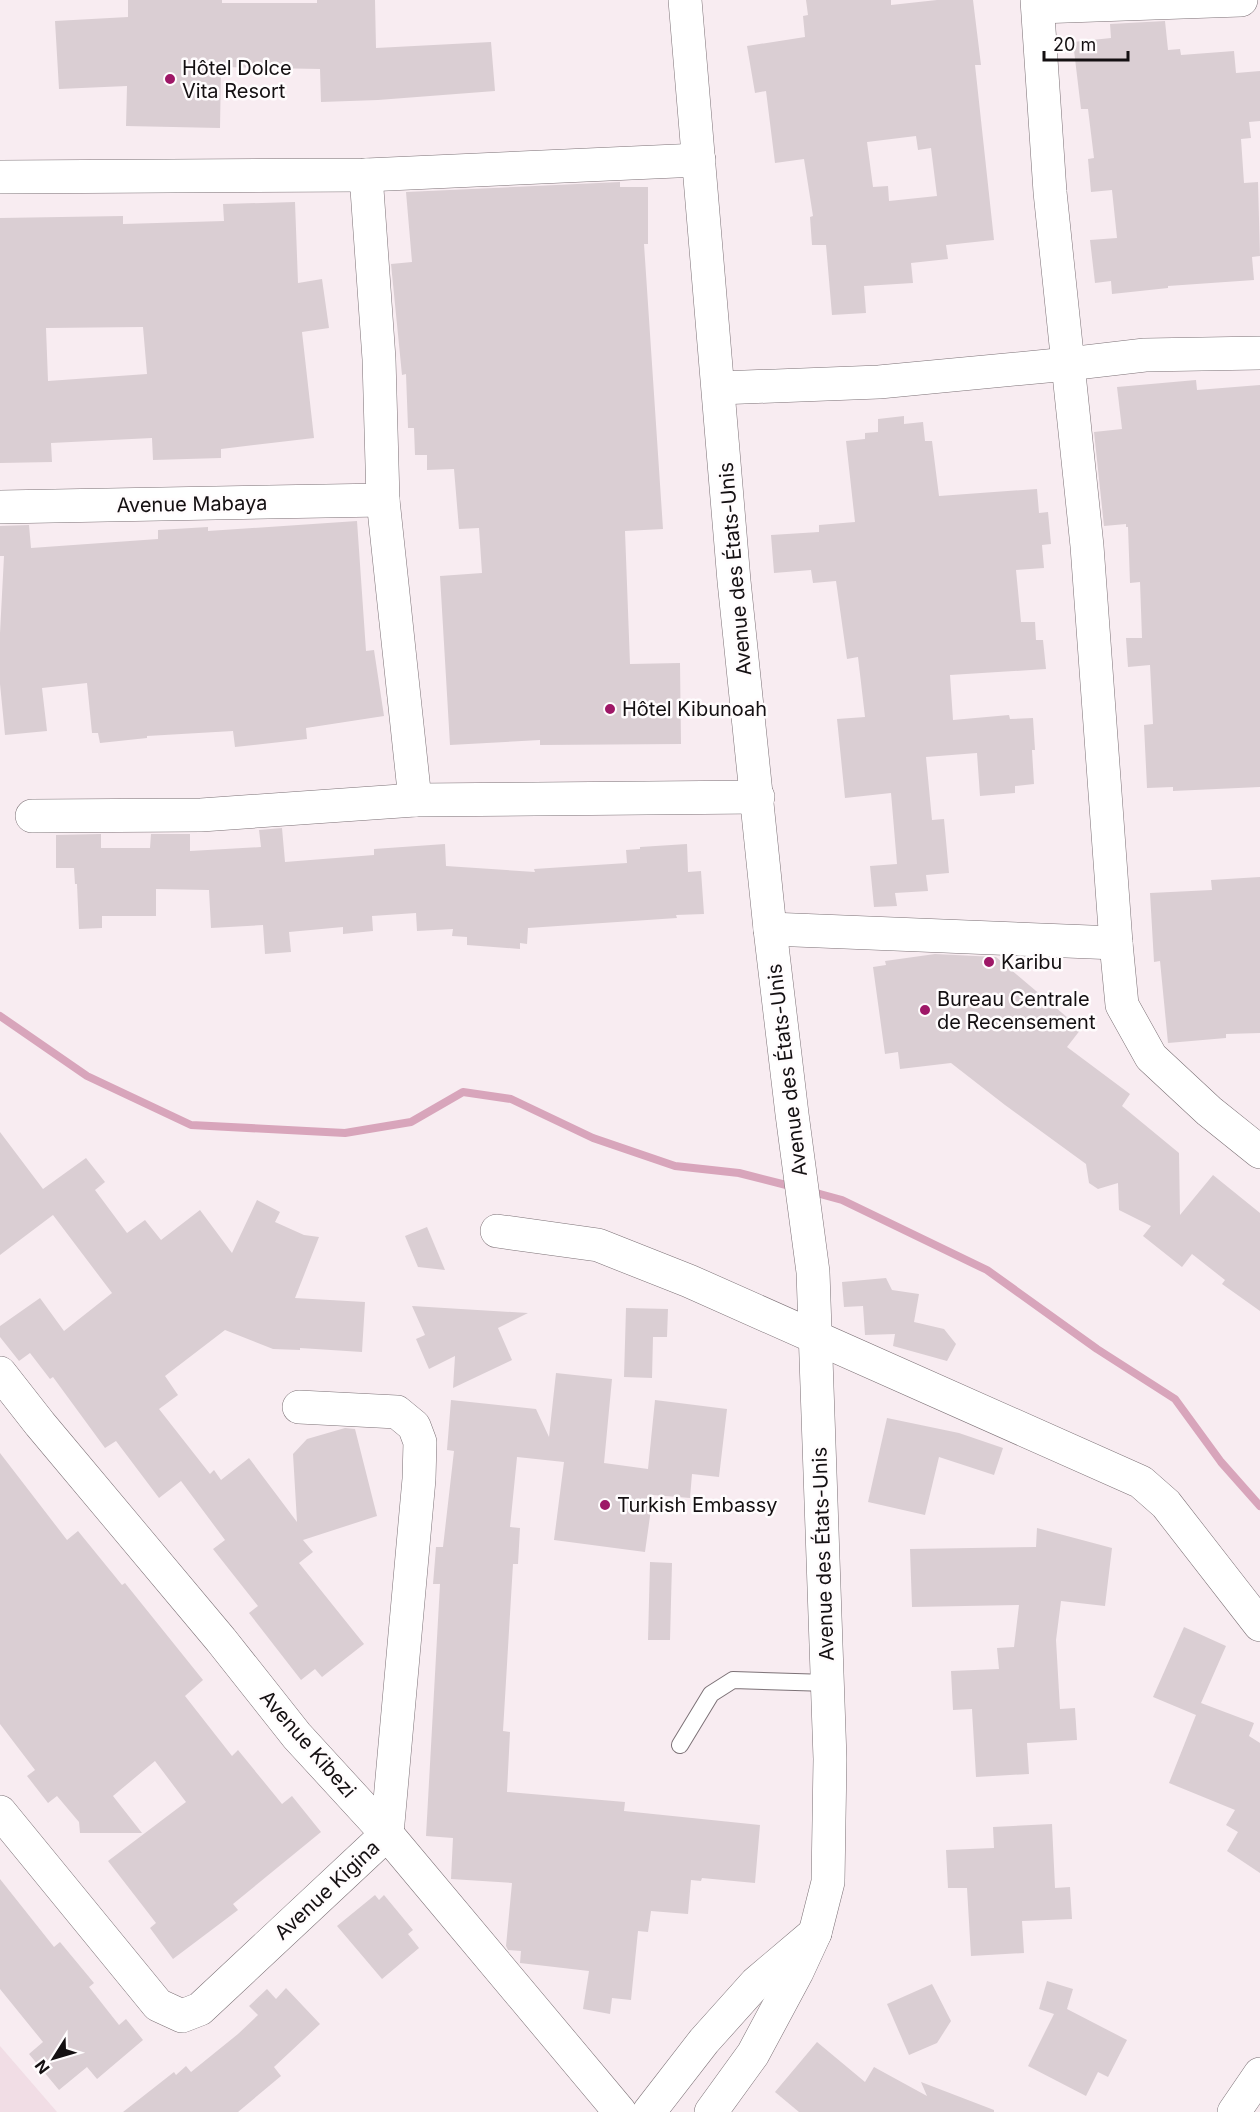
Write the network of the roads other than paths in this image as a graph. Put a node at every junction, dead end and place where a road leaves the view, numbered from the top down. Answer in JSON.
{"nodes":[{"id":1,"x":685,"y":0,"type":"edge"},
{"id":2,"x":1241,"y":0,"type":"edge"},
{"id":3,"x":1037,"y":3,"type":"edge"},
{"id":4,"x":699,"y":160,"type":"junction"},
{"id":5,"x":366,"y":175,"type":"junction"},
{"id":6,"x":0,"y":177,"type":"edge"},
{"id":7,"x":1260,"y":353,"type":"edge"},
{"id":8,"x":1068,"y":364,"type":"junction"},
{"id":9,"x":718,"y":388,"type":"junction"},
{"id":10,"x":383,"y":500,"type":"junction"},
{"id":11,"x":0,"y":507,"type":"edge"},
{"id":12,"x":758,"y":797,"type":"junction"},
{"id":13,"x":415,"y":800,"type":"junction"},
{"id":14,"x":32,"y":816,"type":"dead end"},
{"id":15,"x":770,"y":929,"type":"junction"},
{"id":16,"x":1116,"y":943,"type":"junction"},
{"id":17,"x":1260,"y":1152,"type":"edge"},
{"id":18,"x":497,"y":1231,"type":"dead end"},
{"id":19,"x":816,"y":1338,"type":"junction"},
{"id":20,"x":0,"y":1373,"type":"edge"},
{"id":21,"x":299,"y":1407,"type":"dead end"},
{"id":22,"x":1260,"y":1625,"type":"edge"},
{"id":23,"x":828,"y":1683,"type":"junction"},
{"id":24,"x":680,"y":1745,"type":"dead end"},
{"id":25,"x":0,"y":1812,"type":"edge"},
{"id":26,"x":387,"y":1834,"type":"junction"},
{"id":27,"x":815,"y":1933,"type":"junction"},
{"id":28,"x":1260,"y":2074,"type":"edge"},
{"id":29,"x":620,"y":2112,"type":"edge"},
{"id":30,"x":649,"y":2112,"type":"edge"},
{"id":31,"x":711,"y":2112,"type":"edge"},
{"id":32,"x":1234,"y":2112,"type":"edge"}],
"edges":[{"from":1,"to":4,"type":"street","name":"Avenue des États-Unis"},
{"from":2,"to":3,"type":"street"},
{"from":3,"to":8,"type":"street"},
{"from":4,"to":5,"type":"street"},
{"from":4,"to":9,"type":"street","name":"Avenue des États-Unis"},
{"from":5,"to":6,"type":"street"},
{"from":5,"to":10,"type":"street"},
{"from":7,"to":8,"type":"street"},
{"from":8,"to":9,"type":"street"},
{"from":8,"to":16,"type":"street"},
{"from":9,"to":12,"type":"street","name":"Avenue des États-Unis"},
{"from":10,"to":11,"type":"street","name":"Avenue Mabaya"},
{"from":10,"to":13,"type":"street"},
{"from":12,"to":13,"type":"street"},
{"from":12,"to":15,"type":"street","name":"Avenue des États-Unis"},
{"from":13,"to":14,"type":"street"},
{"from":15,"to":16,"type":"street"},
{"from":15,"to":19,"type":"street","name":"Avenue des États-Unis"},
{"from":16,"to":17,"type":"street"},
{"from":18,"to":19,"type":"street"},
{"from":19,"to":22,"type":"street"},
{"from":19,"to":23,"type":"street","name":"Avenue des États-Unis"},
{"from":20,"to":26,"type":"street","name":"Avenue Kibezi"},
{"from":21,"to":26,"type":"street","name":"Avenue Kigina"},
{"from":23,"to":24,"type":"lane"},
{"from":23,"to":27,"type":"street","name":"Avenue des États-Unis"},
{"from":25,"to":26,"type":"street","name":"Avenue Kigina"},
{"from":26,"to":29,"type":"street","name":"Avenue Kibezi"},
{"from":27,"to":30,"type":"street"},
{"from":27,"to":31,"type":"street","name":"Avenue des États-Unis"},
{"from":28,"to":32,"type":"street"}]}
